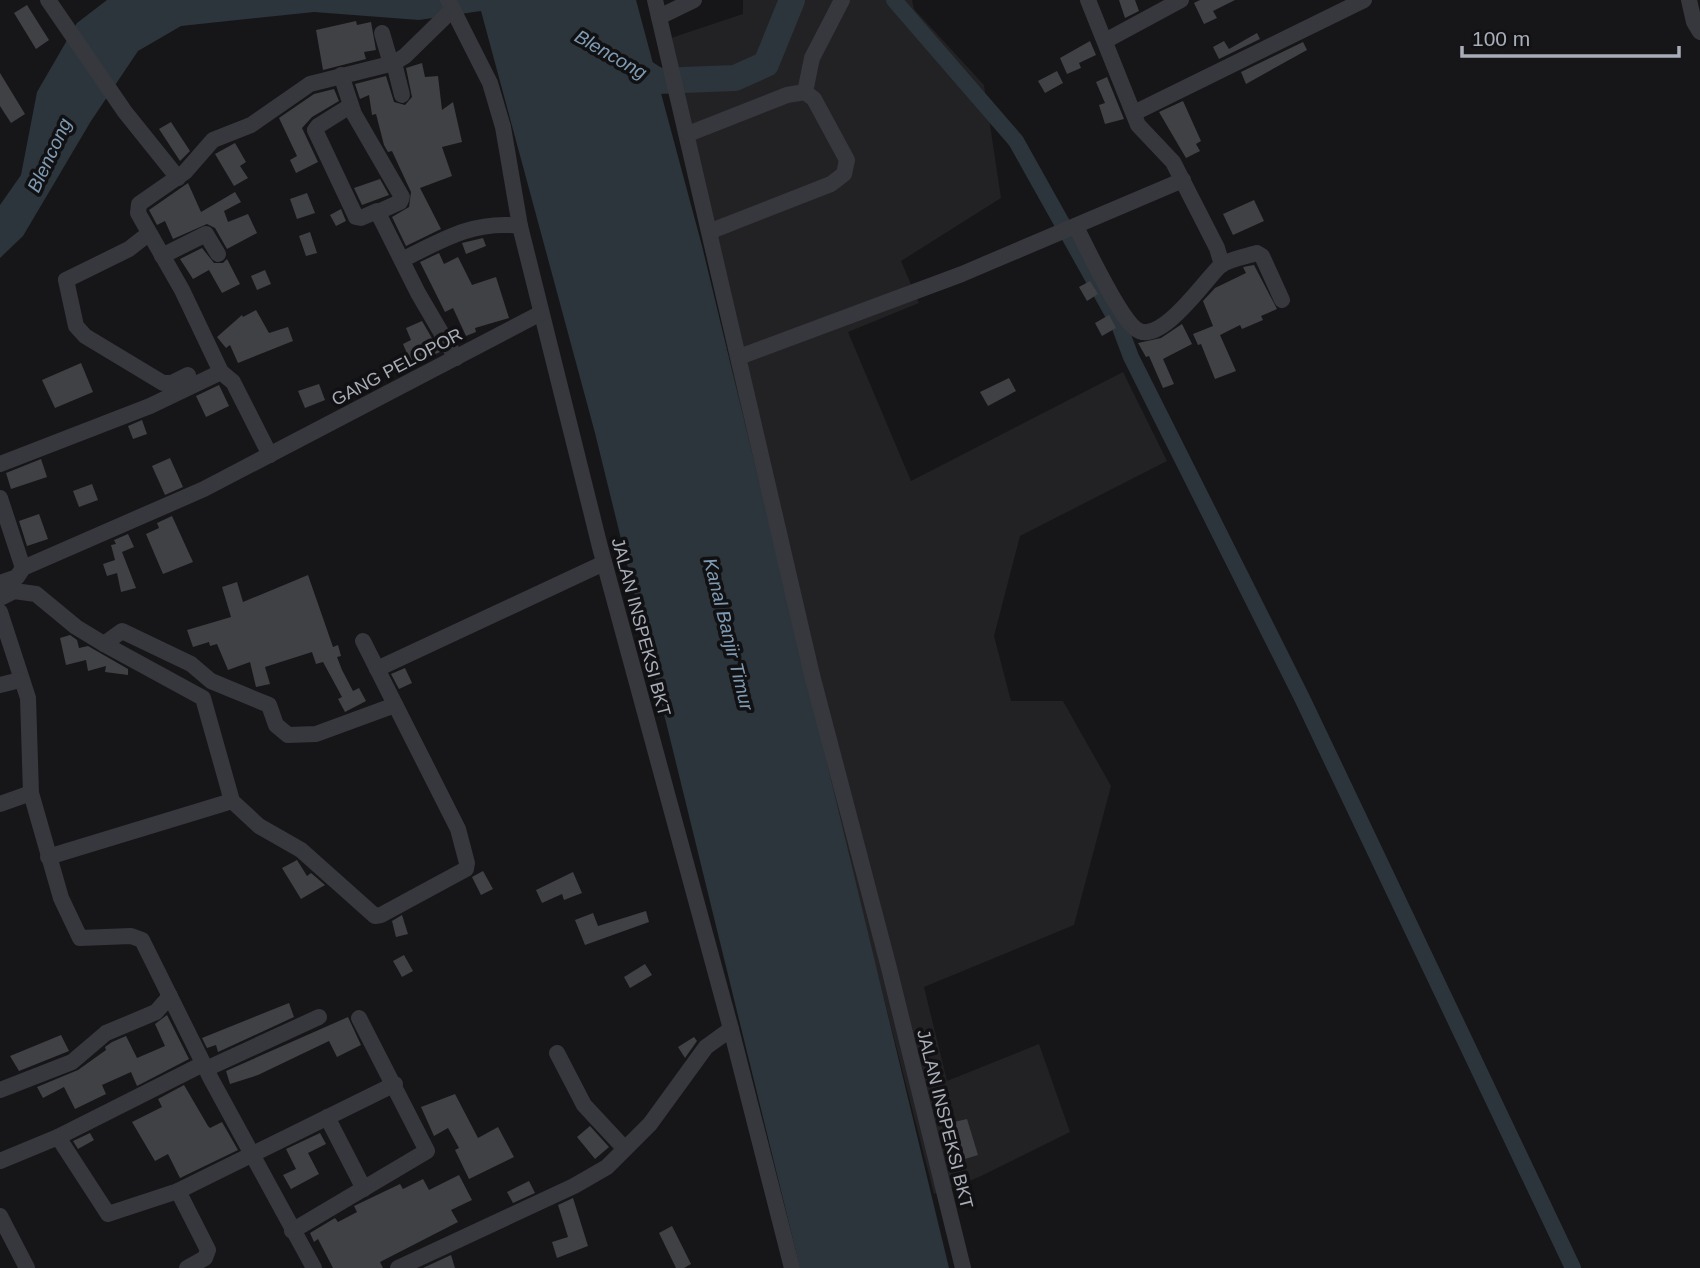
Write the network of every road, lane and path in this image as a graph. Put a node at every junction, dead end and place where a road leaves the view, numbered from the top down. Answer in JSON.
{"nodes":[{"id":1,"x":48,"y":0,"type":"edge"},
{"id":2,"x":655,"y":0,"type":"edge"},
{"id":3,"x":694,"y":0,"type":"edge"},
{"id":4,"x":842,"y":0,"type":"edge"},
{"id":5,"x":1088,"y":0,"type":"edge"},
{"id":6,"x":1181,"y":0,"type":"edge"},
{"id":7,"x":1364,"y":0,"type":"edge"},
{"id":8,"x":1689,"y":0,"type":"edge"},
{"id":9,"x":450,"y":5,"type":"edge"},
{"id":10,"x":661,"y":25,"type":"junction"},
{"id":11,"x":382,"y":33,"type":"dead end"},
{"id":12,"x":1700,"y":33,"type":"edge"},
{"id":13,"x":1105,"y":41,"type":"junction"},
{"id":14,"x":392,"y":63,"type":"junction"},
{"id":15,"x":341,"y":75,"type":"junction"},
{"id":16,"x":805,"y":92,"type":"junction"},
{"id":17,"x":402,"y":95,"type":"dead end"},
{"id":18,"x":350,"y":106,"type":"junction"},
{"id":19,"x":1134,"y":113,"type":"junction"},
{"id":20,"x":688,"y":134,"type":"junction"},
{"id":21,"x":178,"y":178,"type":"junction"},
{"id":22,"x":1183,"y":180,"type":"junction"},
{"id":23,"x":378,"y":212,"type":"junction"},
{"id":24,"x":520,"y":226,"type":"junction"},
{"id":25,"x":1074,"y":228,"type":"junction"},
{"id":26,"x":711,"y":231,"type":"junction"},
{"id":27,"x":143,"y":238,"type":"dead end"},
{"id":28,"x":218,"y":254,"type":"dead end"},
{"id":29,"x":162,"y":256,"type":"junction"},
{"id":30,"x":402,"y":260,"type":"junction"},
{"id":31,"x":1222,"y":265,"type":"junction"},
{"id":32,"x":1282,"y":300,"type":"dead end"},
{"id":33,"x":541,"y":313,"type":"junction"},
{"id":34,"x":739,"y":357,"type":"junction"},
{"id":35,"x":456,"y":358,"type":"junction"},
{"id":36,"x":218,"y":373,"type":"junction"},
{"id":37,"x":270,"y":455,"type":"junction"},
{"id":38,"x":0,"y":464,"type":"edge"},
{"id":39,"x":0,"y":498,"type":"edge"},
{"id":40,"x":604,"y":564,"type":"junction"},
{"id":41,"x":23,"y":568,"type":"junction"},
{"id":42,"x":0,"y":583,"type":"edge"},
{"id":43,"x":0,"y":598,"type":"edge"},
{"id":44,"x":0,"y":612,"type":"edge"},
{"id":45,"x":363,"y":641,"type":"dead end"},
{"id":46,"x":104,"y":644,"type":"junction"},
{"id":47,"x":377,"y":669,"type":"junction"},
{"id":48,"x":20,"y":680,"type":"junction"},
{"id":49,"x":0,"y":685,"type":"edge"},
{"id":50,"x":395,"y":705,"type":"junction"},
{"id":51,"x":31,"y":793,"type":"junction"},
{"id":52,"x":232,"y":801,"type":"junction"},
{"id":53,"x":0,"y":804,"type":"edge"},
{"id":54,"x":48,"y":857,"type":"junction"},
{"id":55,"x":170,"y":996,"type":"junction"},
{"id":56,"x":319,"y":1017,"type":"dead end"},
{"id":57,"x":359,"y":1018,"type":"dead end"},
{"id":58,"x":731,"y":1030,"type":"junction"},
{"id":59,"x":557,"y":1053,"type":"dead end"},
{"id":60,"x":205,"y":1066,"type":"junction"},
{"id":61,"x":394,"y":1084,"type":"junction"},
{"id":62,"x":0,"y":1090,"type":"edge"},
{"id":63,"x":327,"y":1117,"type":"junction"},
{"id":64,"x":58,"y":1137,"type":"junction"},
{"id":65,"x":625,"y":1149,"type":"junction"},
{"id":66,"x":251,"y":1155,"type":"junction"},
{"id":67,"x":0,"y":1161,"type":"edge"},
{"id":68,"x":364,"y":1189,"type":"junction"},
{"id":69,"x":178,"y":1191,"type":"junction"},
{"id":70,"x":0,"y":1216,"type":"edge"},
{"id":71,"x":292,"y":1231,"type":"junction"},
{"id":72,"x":27,"y":1268,"type":"edge"},
{"id":73,"x":187,"y":1268,"type":"edge"},
{"id":74,"x":314,"y":1268,"type":"edge"},
{"id":75,"x":398,"y":1268,"type":"edge"},
{"id":76,"x":792,"y":1268,"type":"edge"},
{"id":77,"x":963,"y":1268,"type":"edge"}],
"edges":[{"from":1,"to":21,"type":"street"},
{"from":2,"to":10,"type":"street","name":"JALAN INSPEKSI BKT"},
{"from":3,"to":10,"type":"street"},
{"from":4,"to":16,"type":"street"},
{"from":5,"to":13,"type":"street"},
{"from":6,"to":13,"type":"street"},
{"from":7,"to":19,"type":"street"},
{"from":8,"to":12,"type":"street"},
{"from":9,"to":14,"type":"street"},
{"from":9,"to":24,"type":"street","name":"JALAN INSPEKSI BKT"},
{"from":10,"to":20,"type":"street","name":"JALAN INSPEKSI BKT"},
{"from":11,"to":14,"type":"street"},
{"from":13,"to":19,"type":"street"},
{"from":14,"to":15,"type":"street"},
{"from":14,"to":17,"type":"street"},
{"from":15,"to":18,"type":"street"},
{"from":15,"to":21,"type":"street"},
{"from":16,"to":20,"type":"street"},
{"from":16,"to":26,"type":"street"},
{"from":18,"to":23,"type":"street"},
{"from":18,"to":23,"type":"street"},
{"from":19,"to":22,"type":"street"},
{"from":20,"to":26,"type":"street","name":"JALAN INSPEKSI BKT"},
{"from":21,"to":29,"type":"street"},
{"from":22,"to":25,"type":"street"},
{"from":22,"to":31,"type":"street"},
{"from":23,"to":30,"type":"street"},
{"from":24,"to":30,"type":"street"},
{"from":24,"to":33,"type":"street","name":"JALAN INSPEKSI BKT"},
{"from":25,"to":31,"type":"street"},
{"from":25,"to":34,"type":"street"},
{"from":26,"to":34,"type":"street","name":"JALAN INSPEKSI BKT"},
{"from":27,"to":36,"type":"street"},
{"from":28,"to":29,"type":"street"},
{"from":29,"to":36,"type":"street"},
{"from":30,"to":35,"type":"street"},
{"from":31,"to":32,"type":"street"},
{"from":33,"to":35,"type":"street","name":"GANG PELOPOR"},
{"from":33,"to":40,"type":"street","name":"JALAN INSPEKSI BKT"},
{"from":34,"to":77,"type":"street","name":"JALAN INSPEKSI BKT"},
{"from":35,"to":37,"type":"street","name":"GANG PELOPOR"},
{"from":36,"to":37,"type":"street"},
{"from":36,"to":38,"type":"street"},
{"from":37,"to":41,"type":"street","name":"GANG PELOPOR"},
{"from":39,"to":41,"type":"street"},
{"from":40,"to":47,"type":"street"},
{"from":40,"to":58,"type":"street","name":"JALAN INSPEKSI BKT"},
{"from":41,"to":42,"type":"street","name":"GANG PELOPOR"},
{"from":43,"to":46,"type":"street"},
{"from":44,"to":48,"type":"street"},
{"from":45,"to":47,"type":"street"},
{"from":46,"to":50,"type":"street"},
{"from":46,"to":52,"type":"street"},
{"from":47,"to":50,"type":"street"},
{"from":48,"to":49,"type":"street"},
{"from":48,"to":51,"type":"street"},
{"from":50,"to":52,"type":"street"},
{"from":51,"to":53,"type":"street"},
{"from":51,"to":54,"type":"street"},
{"from":52,"to":54,"type":"street"},
{"from":54,"to":55,"type":"street"},
{"from":55,"to":60,"type":"street"},
{"from":55,"to":62,"type":"street"},
{"from":56,"to":60,"type":"street"},
{"from":57,"to":61,"type":"street"},
{"from":58,"to":65,"type":"street"},
{"from":58,"to":76,"type":"street","name":"JALAN INSPEKSI BKT"},
{"from":59,"to":65,"type":"street"},
{"from":60,"to":64,"type":"street"},
{"from":60,"to":66,"type":"street"},
{"from":61,"to":63,"type":"street"},
{"from":61,"to":68,"type":"street"},
{"from":63,"to":66,"type":"street"},
{"from":63,"to":68,"type":"street"},
{"from":64,"to":67,"type":"street"},
{"from":64,"to":69,"type":"street"},
{"from":65,"to":75,"type":"street"},
{"from":66,"to":69,"type":"street"},
{"from":66,"to":71,"type":"street"},
{"from":68,"to":71,"type":"street"},
{"from":69,"to":73,"type":"street"},
{"from":70,"to":72,"type":"street"},
{"from":71,"to":74,"type":"street"}]}
